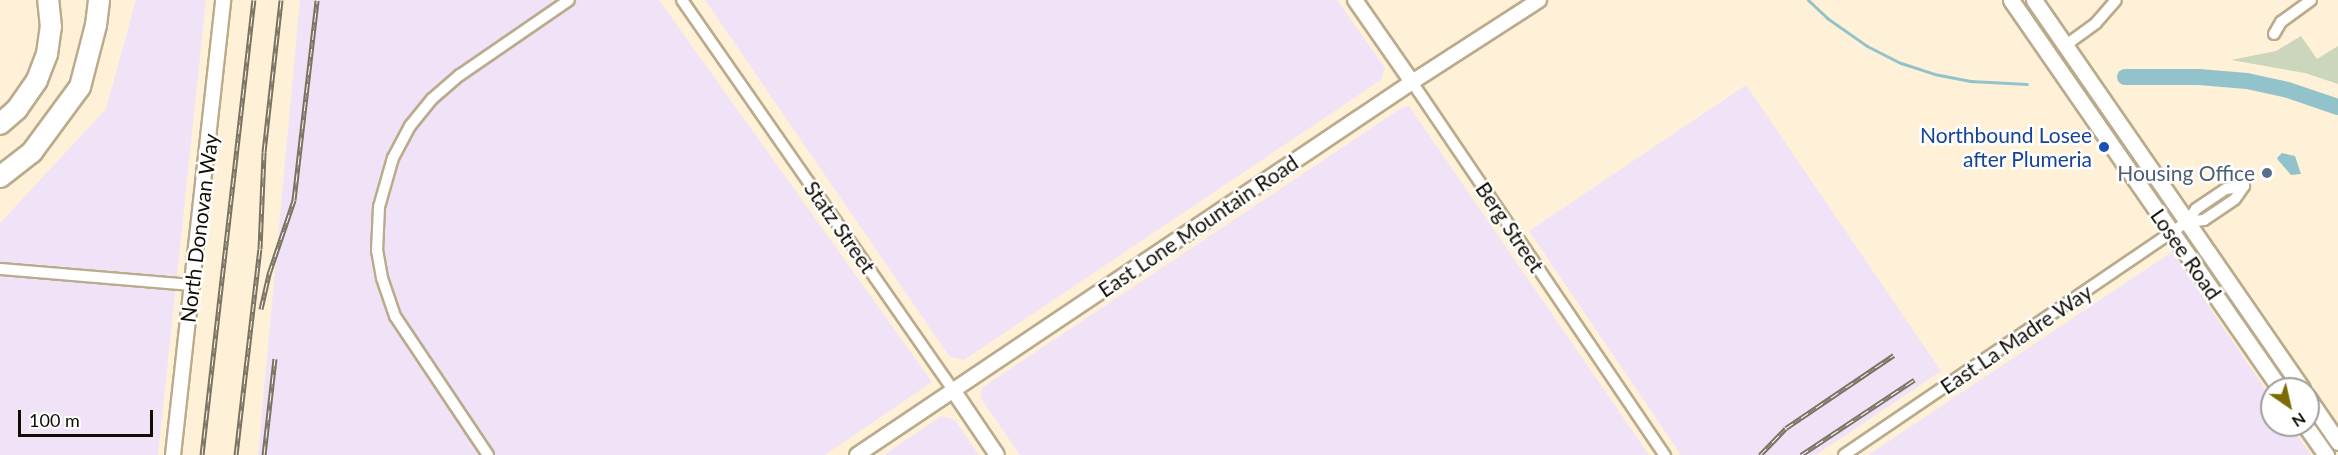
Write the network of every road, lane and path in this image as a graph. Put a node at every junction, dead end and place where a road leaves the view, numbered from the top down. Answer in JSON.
{"nodes":[{"id":1,"x":48,"y":0,"type":"edge"},
{"id":2,"x":99,"y":0,"type":"edge"},
{"id":3,"x":223,"y":0,"type":"edge"},
{"id":4,"x":569,"y":0,"type":"edge"},
{"id":5,"x":682,"y":0,"type":"edge"},
{"id":6,"x":1355,"y":0,"type":"edge"},
{"id":7,"x":1539,"y":0,"type":"edge"},
{"id":8,"x":2034,"y":0,"type":"edge"},
{"id":9,"x":2116,"y":0,"type":"edge"},
{"id":10,"x":2311,"y":0,"type":"edge"},
{"id":11,"x":2014,"y":5,"type":"edge"},
{"id":12,"x":2274,"y":34,"type":"dead end"},
{"id":13,"x":2066,"y":45,"type":"junction"},
{"id":14,"x":1412,"y":82,"type":"junction"},
{"id":15,"x":0,"y":123,"type":"edge"},
{"id":16,"x":0,"y":177,"type":"edge"},
{"id":17,"x":2187,"y":222,"type":"junction"},
{"id":18,"x":2171,"y":233,"type":"junction"},
{"id":19,"x":0,"y":269,"type":"edge"},
{"id":20,"x":192,"y":285,"type":"junction"},
{"id":21,"x":2272,"y":377,"type":"edge"},
{"id":22,"x":2294,"y":377,"type":"edge"},
{"id":23,"x":953,"y":390,"type":"junction"},
{"id":24,"x":2320,"y":416,"type":"edge"},
{"id":25,"x":2313,"y":437,"type":"edge"},
{"id":26,"x":2338,"y":442,"type":"edge"},
{"id":27,"x":173,"y":455,"type":"edge"},
{"id":28,"x":488,"y":455,"type":"edge"},
{"id":29,"x":857,"y":455,"type":"edge"},
{"id":30,"x":997,"y":455,"type":"edge"},
{"id":31,"x":1665,"y":455,"type":"edge"},
{"id":32,"x":1844,"y":455,"type":"edge"},
{"id":33,"x":2326,"y":455,"type":"edge"}],
"edges":[{"from":1,"to":15,"type":"highway"},
{"from":2,"to":16,"type":"highway"},
{"from":3,"to":20,"type":"street","name":"North Donovan Way"},
{"from":4,"to":28,"type":"street"},
{"from":5,"to":23,"type":"street","name":"Statz Street"},
{"from":6,"to":14,"type":"street","name":"Berg Street"},
{"from":7,"to":14,"type":"street","name":"East Lone Mountain Road"},
{"from":8,"to":13,"type":"main road","name":"Losee Road"},
{"from":9,"to":13,"type":"street"},
{"from":10,"to":12,"type":"street"},
{"from":11,"to":13,"type":"main road"},
{"from":11,"to":18,"type":"main road","name":"Losee Road"},
{"from":13,"to":17,"type":"main road","name":"Losee Road"},
{"from":14,"to":23,"type":"street","name":"East Lone Mountain Road"},
{"from":14,"to":31,"type":"street","name":"Berg Street"},
{"from":17,"to":17,"type":"street","name":"East La Madre Way"},
{"from":17,"to":18,"type":"street","name":"East La Madre Way"},
{"from":17,"to":22,"type":"main road","name":"Losee Road"},
{"from":18,"to":21,"type":"main road","name":"Losee Road"},
{"from":18,"to":32,"type":"street","name":"East La Madre Way"},
{"from":19,"to":20,"type":"street"},
{"from":20,"to":27,"type":"street","name":"North Donovan Way"},
{"from":23,"to":29,"type":"street","name":"East Lone Mountain Road"},
{"from":23,"to":30,"type":"street","name":"Statz Street"},
{"from":24,"to":26,"type":"main road"},
{"from":25,"to":33,"type":"main road"}]}
